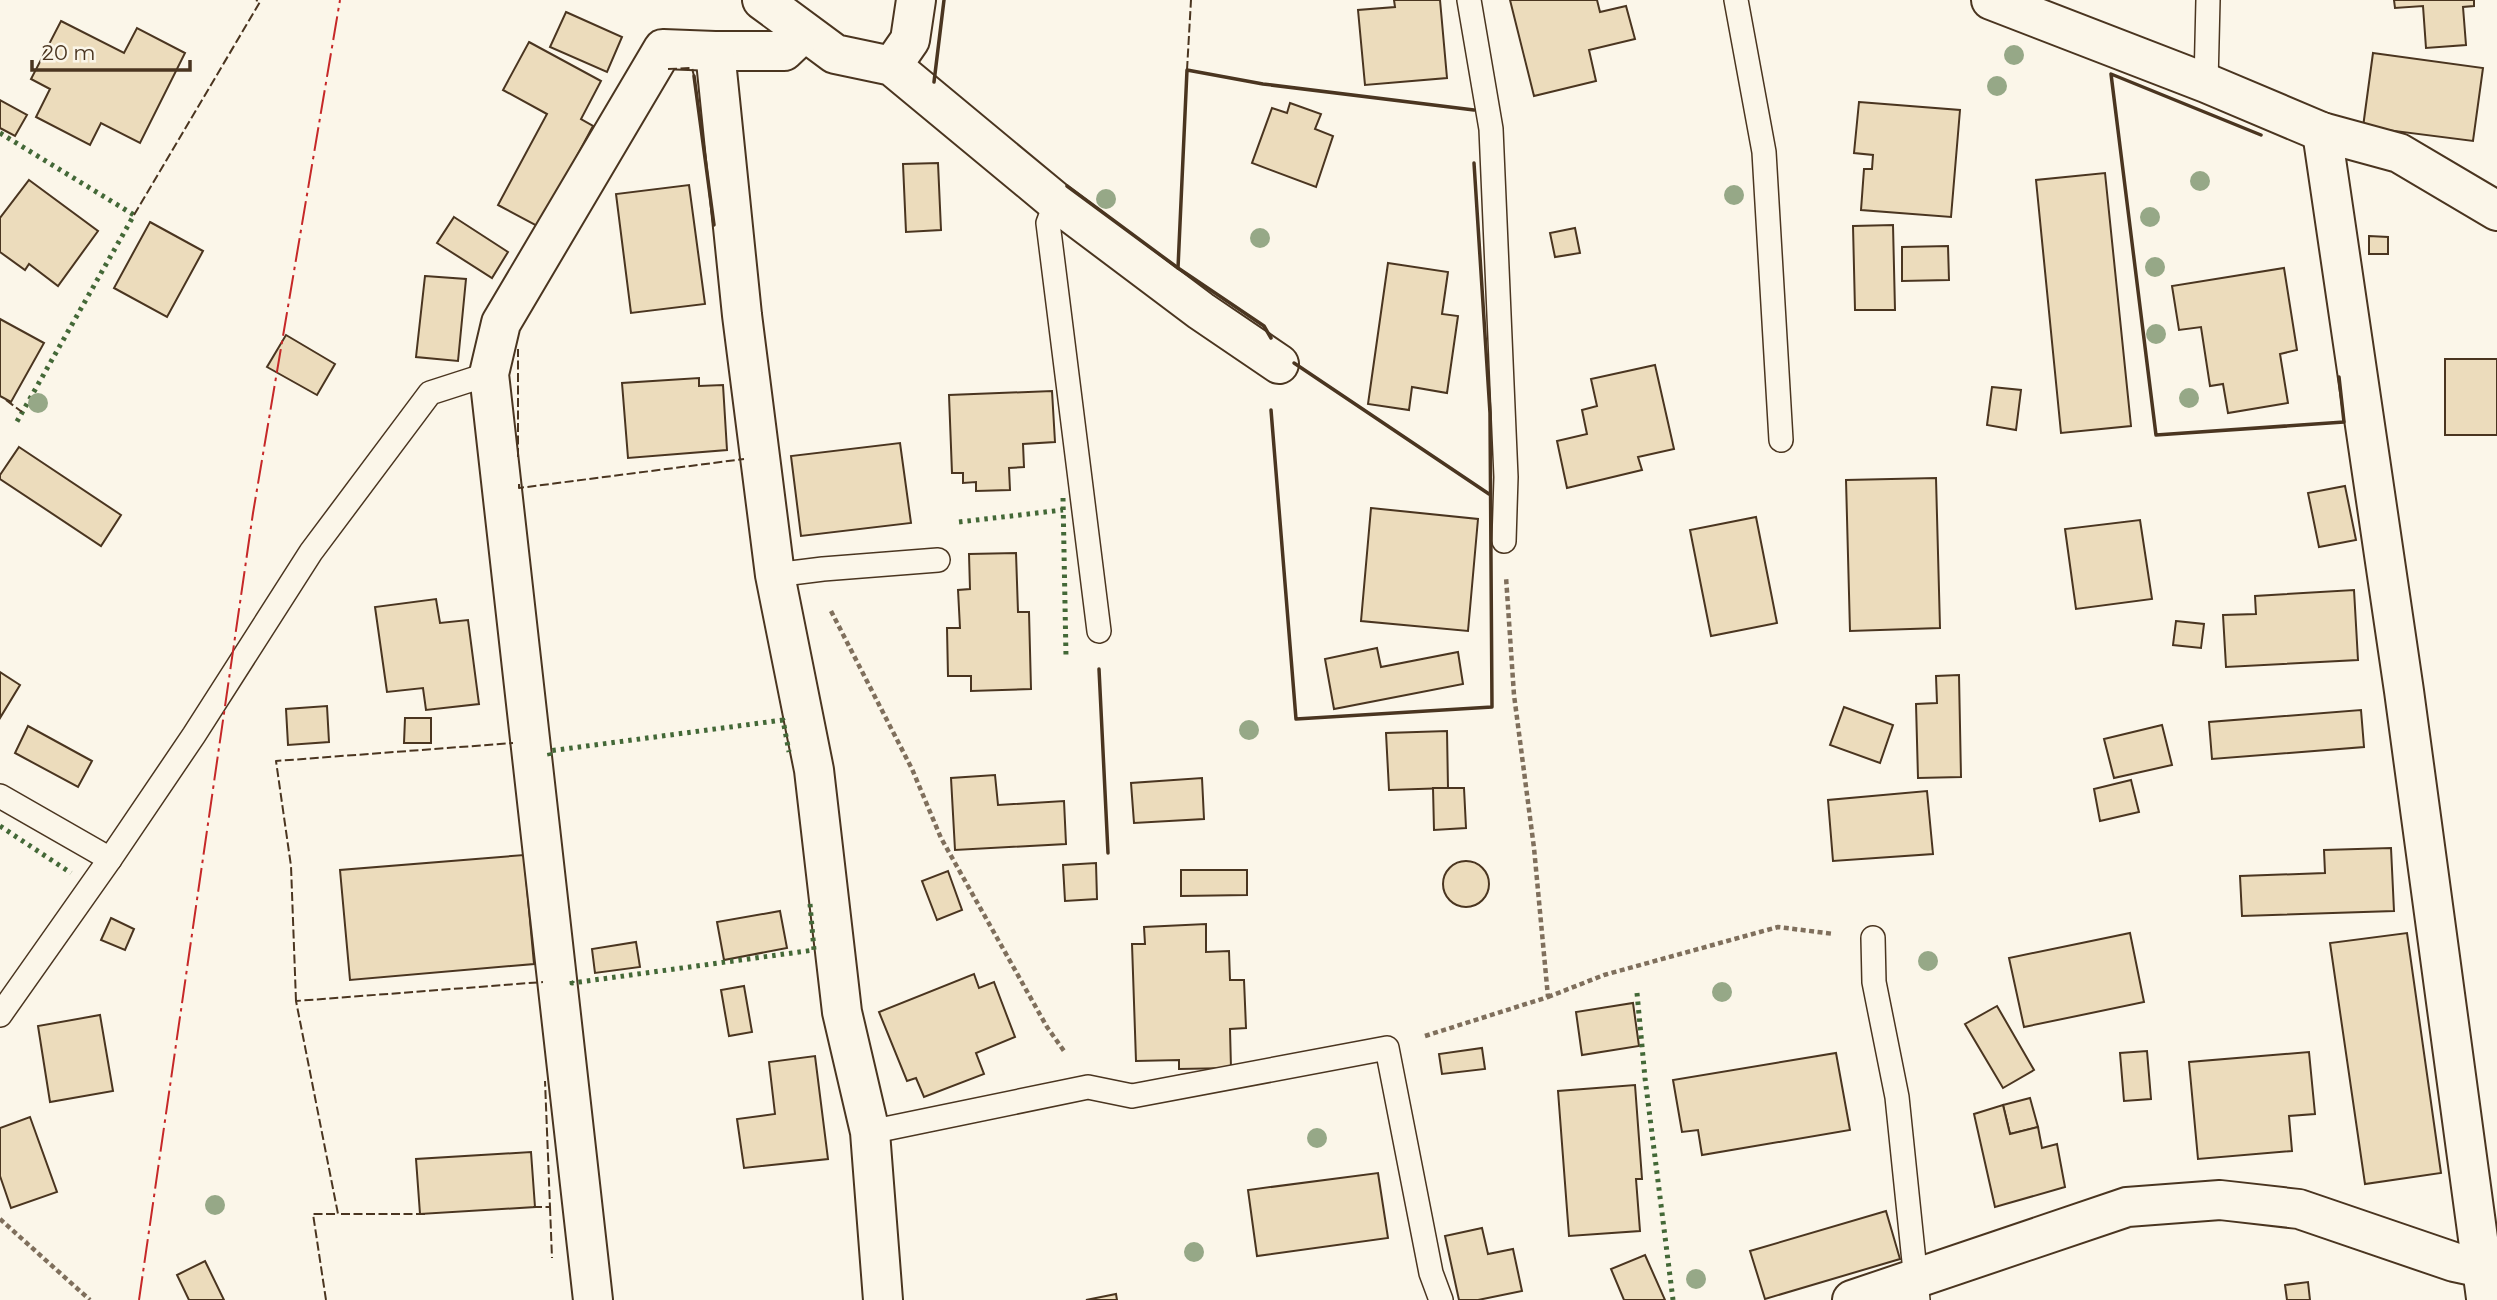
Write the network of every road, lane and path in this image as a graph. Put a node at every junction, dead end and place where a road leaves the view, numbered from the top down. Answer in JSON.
{"nodes":[{"id":1,"x":762,"y":0,"type":"edge"},
{"id":2,"x":916,"y":0,"type":"edge"},
{"id":3,"x":1469,"y":0,"type":"edge"},
{"id":4,"x":1736,"y":0,"type":"edge"},
{"id":5,"x":1992,"y":0,"type":"edge"},
{"id":6,"x":2208,"y":0,"type":"edge"},
{"id":7,"x":804,"y":32,"type":"junction"},
{"id":8,"x":715,"y":51,"type":"junction"},
{"id":9,"x":892,"y":66,"type":"junction"},
{"id":10,"x":2206,"y":83,"type":"junction"},
{"id":11,"x":2322,"y":132,"type":"junction"},
{"id":12,"x":1056,"y":202,"type":"junction"},
{"id":13,"x":2497,"y":211,"type":"edge"},
{"id":14,"x":1279,"y":364,"type":"dead end"},
{"id":15,"x":489,"y":373,"type":"junction"},
{"id":16,"x":1781,"y":440,"type":"dead end"},
{"id":17,"x":1504,"y":541,"type":"joint"},
{"id":18,"x":938,"y":560,"type":"dead end"},
{"id":19,"x":823,"y":569,"type":"junction"},
{"id":20,"x":775,"y":575,"type":"junction"},
{"id":21,"x":1100,"y":631,"type":"dead end"},
{"id":22,"x":0,"y":796,"type":"edge"},
{"id":23,"x":110,"y":859,"type":"junction"},
{"id":24,"x":1873,"y":938,"type":"joint"},
{"id":25,"x":1548,"y":997,"type":"junction"},
{"id":26,"x":0,"y":1015,"type":"edge"},
{"id":27,"x":1387,"y":1048,"type":"junction"},
{"id":28,"x":1088,"y":1087,"type":"junction"},
{"id":29,"x":870,"y":1132,"type":"junction"},
{"id":30,"x":0,"y":1219,"type":"edge"},
{"id":31,"x":1917,"y":1290,"type":"edge"},
{"id":32,"x":2486,"y":1292,"type":"edge"},
{"id":33,"x":90,"y":1300,"type":"edge"},
{"id":34,"x":593,"y":1300,"type":"edge"},
{"id":35,"x":883,"y":1300,"type":"edge"},
{"id":36,"x":1441,"y":1300,"type":"edge"},
{"id":37,"x":1852,"y":1300,"type":"edge"}],
"edges":[{"from":1,"to":7,"type":"street"},
{"from":2,"to":9,"type":"street"},
{"from":3,"to":17,"type":"lane"},
{"from":4,"to":16,"type":"lane"},
{"from":5,"to":10,"type":"street"},
{"from":6,"to":10,"type":"lane"},
{"from":7,"to":8,"type":"street"},
{"from":7,"to":9,"type":"street"},
{"from":8,"to":15,"type":"street"},
{"from":8,"to":20,"type":"street"},
{"from":9,"to":12,"type":"street"},
{"from":10,"to":11,"type":"street"},
{"from":11,"to":13,"type":"street"},
{"from":11,"to":32,"type":"street"},
{"from":12,"to":14,"type":"street"},
{"from":12,"to":21,"type":"lane"},
{"from":15,"to":23,"type":"lane"},
{"from":15,"to":34,"type":"street"},
{"from":17,"to":25,"type":"path"},
{"from":18,"to":19,"type":"lane"},
{"from":19,"to":20,"type":"lane"},
{"from":19,"to":28,"type":"path"},
{"from":20,"to":29,"type":"street"},
{"from":22,"to":23,"type":"lane"},
{"from":23,"to":26,"type":"lane"},
{"from":24,"to":25,"type":"path"},
{"from":24,"to":31,"type":"lane"},
{"from":25,"to":27,"type":"path"},
{"from":27,"to":28,"type":"lane"},
{"from":27,"to":36,"type":"lane"},
{"from":28,"to":29,"type":"lane"},
{"from":29,"to":35,"type":"street"},
{"from":30,"to":33,"type":"path"},
{"from":31,"to":32,"type":"street"},
{"from":31,"to":37,"type":"street"}]}
